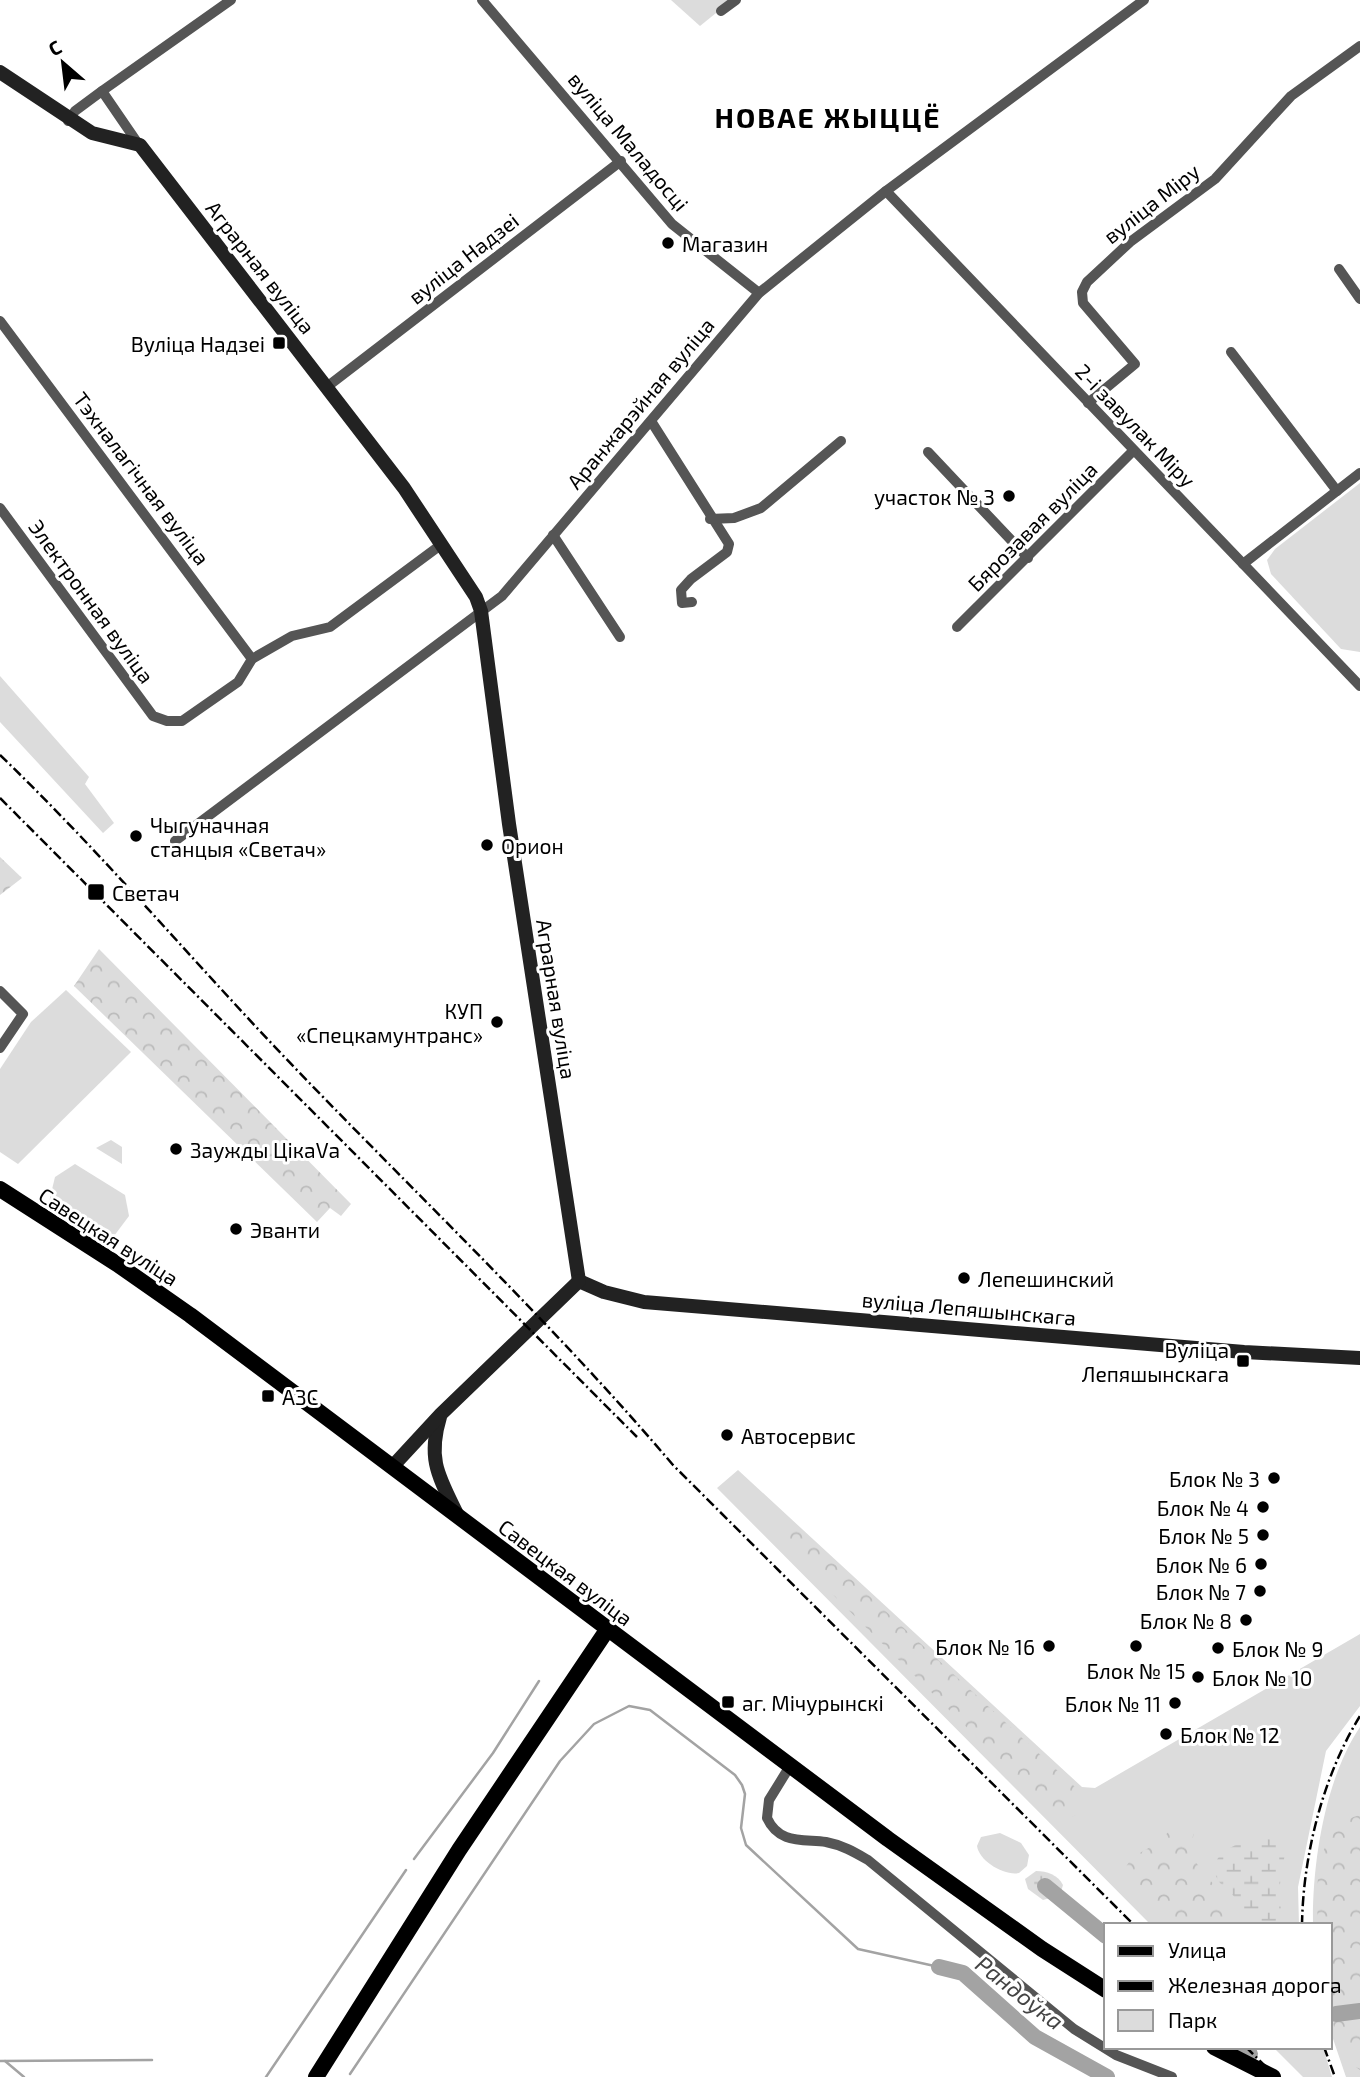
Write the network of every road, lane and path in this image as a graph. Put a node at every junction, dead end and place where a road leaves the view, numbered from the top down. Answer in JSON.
{"nodes":[{"id":1,"x":231,"y":0,"type":"edge"},
{"id":2,"x":482,"y":0,"type":"edge"},
{"id":3,"x":736,"y":0,"type":"edge"},
{"id":4,"x":1144,"y":0,"type":"edge"},
{"id":5,"x":721,"y":11,"type":"dead end"},
{"id":6,"x":1360,"y":46,"type":"edge"},
{"id":7,"x":0,"y":72,"type":"edge"},
{"id":8,"x":102,"y":91,"type":"junction"},
{"id":9,"x":68,"y":121,"type":"junction"},
{"id":10,"x":140,"y":145,"type":"junction"},
{"id":11,"x":621,"y":161,"type":"junction"},
{"id":12,"x":886,"y":191,"type":"junction"},
{"id":13,"x":1339,"y":269,"type":"dead end"},
{"id":14,"x":759,"y":293,"type":"junction"},
{"id":15,"x":1360,"y":299,"type":"edge"},
{"id":16,"x":0,"y":321,"type":"edge"},
{"id":17,"x":1231,"y":352,"type":"dead end"},
{"id":18,"x":328,"y":386,"type":"junction"},
{"id":19,"x":1088,"y":402,"type":"junction"},
{"id":20,"x":651,"y":421,"type":"junction"},
{"id":21,"x":841,"y":441,"type":"dead end"},
{"id":22,"x":1133,"y":451,"type":"junction"},
{"id":23,"x":928,"y":453,"type":"dead end"},
{"id":24,"x":1360,"y":473,"type":"edge"},
{"id":25,"x":1337,"y":491,"type":"junction"},
{"id":26,"x":0,"y":508,"type":"edge"},
{"id":27,"x":710,"y":519,"type":"junction"},
{"id":28,"x":553,"y":535,"type":"junction"},
{"id":29,"x":442,"y":544,"type":"junction"},
{"id":30,"x":1028,"y":558,"type":"junction"},
{"id":31,"x":1243,"y":564,"type":"junction"},
{"id":32,"x":692,"y":602,"type":"dead end"},
{"id":33,"x":481,"y":611,"type":"junction"},
{"id":34,"x":957,"y":627,"type":"dead end"},
{"id":35,"x":620,"y":637,"type":"dead end"},
{"id":36,"x":252,"y":659,"type":"junction"},
{"id":37,"x":1360,"y":686,"type":"edge"},
{"id":38,"x":175,"y":841,"type":"dead end"},
{"id":39,"x":0,"y":991,"type":"edge"},
{"id":40,"x":0,"y":1048,"type":"edge"},
{"id":41,"x":0,"y":1189,"type":"edge"},
{"id":42,"x":579,"y":1281,"type":"junction"},
{"id":43,"x":1360,"y":1358,"type":"edge"},
{"id":44,"x":441,"y":1414,"type":"junction"},
{"id":45,"x":392,"y":1467,"type":"junction"},
{"id":46,"x":458,"y":1517,"type":"junction"},
{"id":47,"x":607,"y":1630,"type":"junction"},
{"id":48,"x":790,"y":1766,"type":"junction"},
{"id":49,"x":1104,"y":1989,"type":"edge"},
{"id":50,"x":1104,"y":2048,"type":"edge"},
{"id":51,"x":1106,"y":2049,"type":"edge"},
{"id":52,"x":1218,"y":2049,"type":"edge"},
{"id":53,"x":316,"y":2077,"type":"edge"},
{"id":54,"x":1172,"y":2077,"type":"edge"},
{"id":55,"x":1273,"y":2077,"type":"edge"}],
"edges":[{"from":1,"to":8,"type":"street"},
{"from":2,"to":11,"type":"street","name":"вуліца Маладосці"},
{"from":3,"to":5,"type":"street"},
{"from":4,"to":12,"type":"street","name":"Аранжарэйная вуліца"},
{"from":6,"to":19,"type":"street","name":"вуліца Міру"},
{"from":7,"to":9,"type":"street"},
{"from":8,"to":9,"type":"street"},
{"from":8,"to":10,"type":"street"},
{"from":9,"to":10,"type":"street"},
{"from":10,"to":18,"type":"street","name":"Аграрная вуліца"},
{"from":11,"to":14,"type":"street","name":"вуліца Маладосці"},
{"from":11,"to":18,"type":"street","name":"вуліца Надзеі"},
{"from":12,"to":14,"type":"street","name":"Аранжарэйная вуліца"},
{"from":12,"to":19,"type":"street","name":"2-і завулак Міру"},
{"from":13,"to":15,"type":"street"},
{"from":14,"to":20,"type":"street","name":"Аранжарэйная вуліца"},
{"from":16,"to":36,"type":"street","name":"Тэхналагічная вуліца"},
{"from":17,"to":25,"type":"street"},
{"from":18,"to":29,"type":"street","name":"Аграрная вуліца"},
{"from":19,"to":22,"type":"street","name":"2-і завулак Міру"},
{"from":20,"to":27,"type":"street"},
{"from":20,"to":28,"type":"street","name":"Аранжарэйная вуліца"},
{"from":21,"to":27,"type":"street"},
{"from":22,"to":30,"type":"street","name":"Бярозавая вуліца"},
{"from":22,"to":31,"type":"street","name":"2-і завулак Міру"},
{"from":23,"to":30,"type":"street"},
{"from":24,"to":25,"type":"street"},
{"from":25,"to":31,"type":"street"},
{"from":26,"to":36,"type":"street","name":"Электронная вуліца"},
{"from":27,"to":32,"type":"street"},
{"from":28,"to":33,"type":"street","name":"Аранжарэйная вуліца"},
{"from":28,"to":35,"type":"street"},
{"from":29,"to":33,"type":"street","name":"Аграрная вуліца"},
{"from":29,"to":36,"type":"street"},
{"from":30,"to":34,"type":"street","name":"Бярозавая вуліца"},
{"from":31,"to":37,"type":"street","name":"2-і завулак Міру"},
{"from":33,"to":38,"type":"street","name":"Аранжарэйная вуліца"},
{"from":33,"to":42,"type":"street","name":"Аграрная вуліца"},
{"from":39,"to":40,"type":"street"},
{"from":41,"to":45,"type":"main road","name":"Савецкая вуліца"},
{"from":42,"to":43,"type":"street","name":"вуліца Лепяшынскага"},
{"from":42,"to":44,"type":"street"},
{"from":44,"to":45,"type":"street"},
{"from":44,"to":46,"type":"street"},
{"from":45,"to":46,"type":"main road","name":"Савецкая вуліца"},
{"from":46,"to":47,"type":"main road","name":"Савецкая вуліца"},
{"from":47,"to":48,"type":"main road","name":"Савецкая вуліца"},
{"from":47,"to":53,"type":"main road"},
{"from":48,"to":49,"type":"main road","name":"Савецкая вуліца"},
{"from":48,"to":50,"type":"street"},
{"from":51,"to":54,"type":"street"},
{"from":52,"to":55,"type":"main road"}]}
